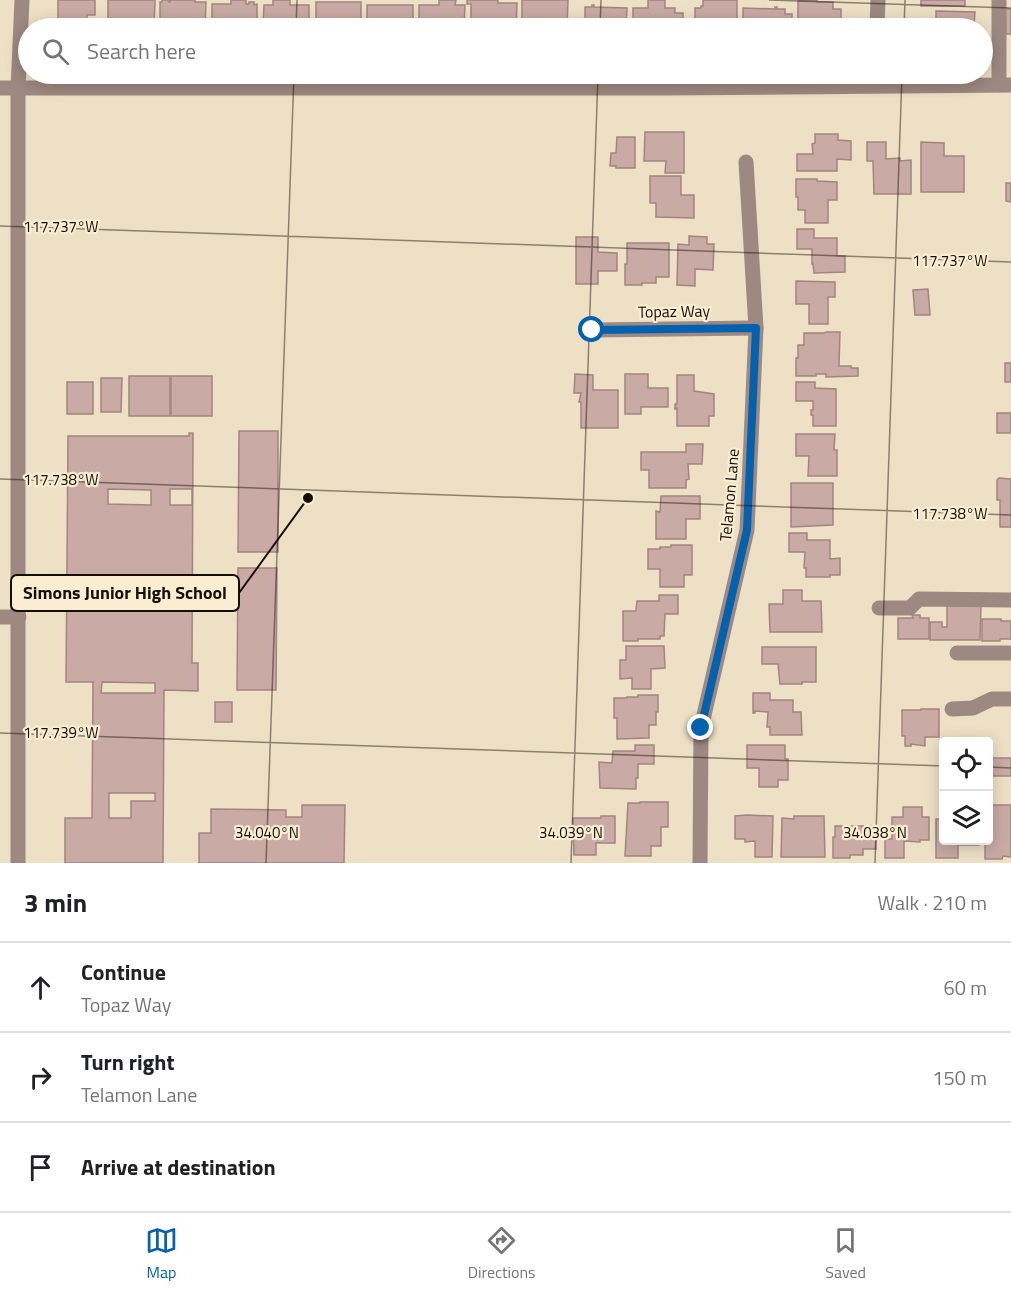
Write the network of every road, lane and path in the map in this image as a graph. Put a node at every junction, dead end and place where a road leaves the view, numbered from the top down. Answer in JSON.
{"nodes":[{"id":1,"x":22,"y":0,"type":"edge"},
{"id":2,"x":878,"y":0,"type":"edge"},
{"id":3,"x":999,"y":0,"type":"edge"},
{"id":4,"x":21,"y":18,"type":"edge"},
{"id":5,"x":878,"y":18,"type":"edge"},
{"id":6,"x":18,"y":84,"type":"edge"},
{"id":7,"x":495,"y":84,"type":"edge"},
{"id":8,"x":979,"y":84,"type":"edge"},
{"id":9,"x":1005,"y":85,"type":"edge"},
{"id":10,"x":0,"y":88,"type":"edge"},
{"id":11,"x":18,"y":89,"type":"junction"},
{"id":12,"x":746,"y":162,"type":"dead end"},
{"id":13,"x":756,"y":328,"type":"junction"},
{"id":14,"x":592,"y":330,"type":"dead end"},
{"id":15,"x":1011,"y":600,"type":"edge"},
{"id":16,"x":879,"y":608,"type":"dead end"},
{"id":17,"x":0,"y":617,"type":"edge"},
{"id":18,"x":19,"y":617,"type":"junction"},
{"id":19,"x":957,"y":653,"type":"dead end"},
{"id":20,"x":1011,"y":653,"type":"edge"},
{"id":21,"x":1011,"y":699,"type":"edge"},
{"id":22,"x":952,"y":709,"type":"dead end"},
{"id":23,"x":18,"y":863,"type":"edge"},
{"id":24,"x":700,"y":863,"type":"edge"}],
"edges":[{"from":1,"to":4,"type":"street"},
{"from":2,"to":5,"type":"street"},
{"from":3,"to":9,"type":"street"},
{"from":6,"to":11,"type":"street"},
{"from":7,"to":11,"type":"street"},
{"from":8,"to":9,"type":"street"},
{"from":10,"to":11,"type":"street"},
{"from":11,"to":18,"type":"street"},
{"from":12,"to":13,"type":"street","name":"Telamon Lane"},
{"from":13,"to":14,"type":"street","name":"Topaz Way"},
{"from":13,"to":24,"type":"street","name":"Telamon Lane"},
{"from":15,"to":16,"type":"street"},
{"from":17,"to":18,"type":"street"},
{"from":18,"to":23,"type":"street"},
{"from":19,"to":20,"type":"street"},
{"from":21,"to":22,"type":"street"}]}
